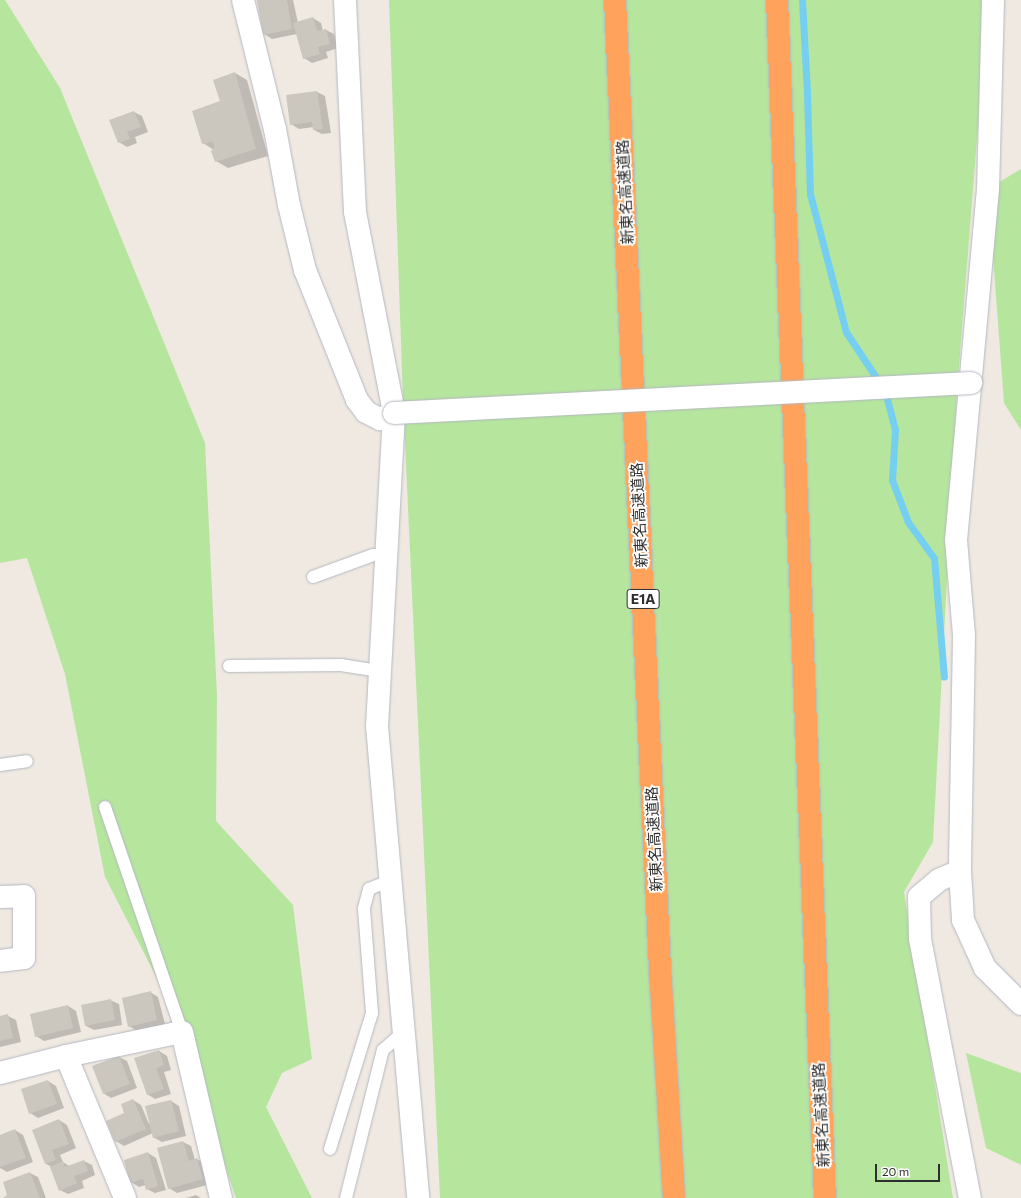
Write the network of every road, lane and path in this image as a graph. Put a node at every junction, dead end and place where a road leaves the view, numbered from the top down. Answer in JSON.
{"nodes":[{"id":1,"x":243,"y":0,"type":"edge"},
{"id":2,"x":345,"y":0,"type":"edge"},
{"id":3,"x":616,"y":0,"type":"edge"},
{"id":4,"x":777,"y":0,"type":"edge"},
{"id":5,"x":993,"y":0,"type":"edge"},
{"id":6,"x":971,"y":383,"type":"junction"},
{"id":7,"x":394,"y":413,"type":"junction"},
{"id":8,"x":386,"y":555,"type":"junction"},
{"id":9,"x":313,"y":577,"type":"dead end"},
{"id":10,"x":229,"y":666,"type":"dead end"},
{"id":11,"x":380,"y":671,"type":"junction"},
{"id":12,"x":27,"y":761,"type":"dead end"},
{"id":13,"x":0,"y":765,"type":"edge"},
{"id":14,"x":105,"y":807,"type":"dead end"},
{"id":15,"x":960,"y":871,"type":"junction"},
{"id":16,"x":391,"y":880,"type":"junction"},
{"id":17,"x":0,"y":897,"type":"edge"},
{"id":18,"x":0,"y":961,"type":"edge"},
{"id":19,"x":1021,"y":1004,"type":"edge"},
{"id":20,"x":182,"y":1032,"type":"junction"},
{"id":21,"x":404,"y":1032,"type":"junction"},
{"id":22,"x":66,"y":1056,"type":"junction"},
{"id":23,"x":0,"y":1073,"type":"edge"},
{"id":24,"x":330,"y":1149,"type":"dead end"},
{"id":25,"x":125,"y":1198,"type":"edge"},
{"id":26,"x":221,"y":1198,"type":"edge"},
{"id":27,"x":346,"y":1198,"type":"edge"},
{"id":28,"x":418,"y":1198,"type":"edge"},
{"id":29,"x":674,"y":1198,"type":"edge"},
{"id":30,"x":824,"y":1198,"type":"edge"},
{"id":31,"x":970,"y":1198,"type":"edge"}],
"edges":[{"from":1,"to":7,"type":"street"},
{"from":2,"to":7,"type":"street"},
{"from":3,"to":29,"type":"highway","name":"新東名高速道路","number":"E1A"},
{"from":4,"to":30,"type":"highway","name":"新東名高速道路"},
{"from":5,"to":6,"type":"street"},
{"from":6,"to":7,"type":"street","bridge":true},
{"from":6,"to":15,"type":"street"},
{"from":7,"to":8,"type":"street"},
{"from":8,"to":9,"type":"lane"},
{"from":8,"to":11,"type":"street"},
{"from":10,"to":11,"type":"lane"},
{"from":11,"to":16,"type":"street"},
{"from":12,"to":13,"type":"lane"},
{"from":14,"to":20,"type":"lane"},
{"from":15,"to":19,"type":"street"},
{"from":15,"to":31,"type":"street"},
{"from":16,"to":21,"type":"street"},
{"from":16,"to":24,"type":"lane"},
{"from":17,"to":18,"type":"street"},
{"from":20,"to":22,"type":"street"},
{"from":20,"to":26,"type":"street"},
{"from":21,"to":27,"type":"lane"},
{"from":21,"to":28,"type":"street"},
{"from":22,"to":23,"type":"street"},
{"from":22,"to":25,"type":"street"}]}
